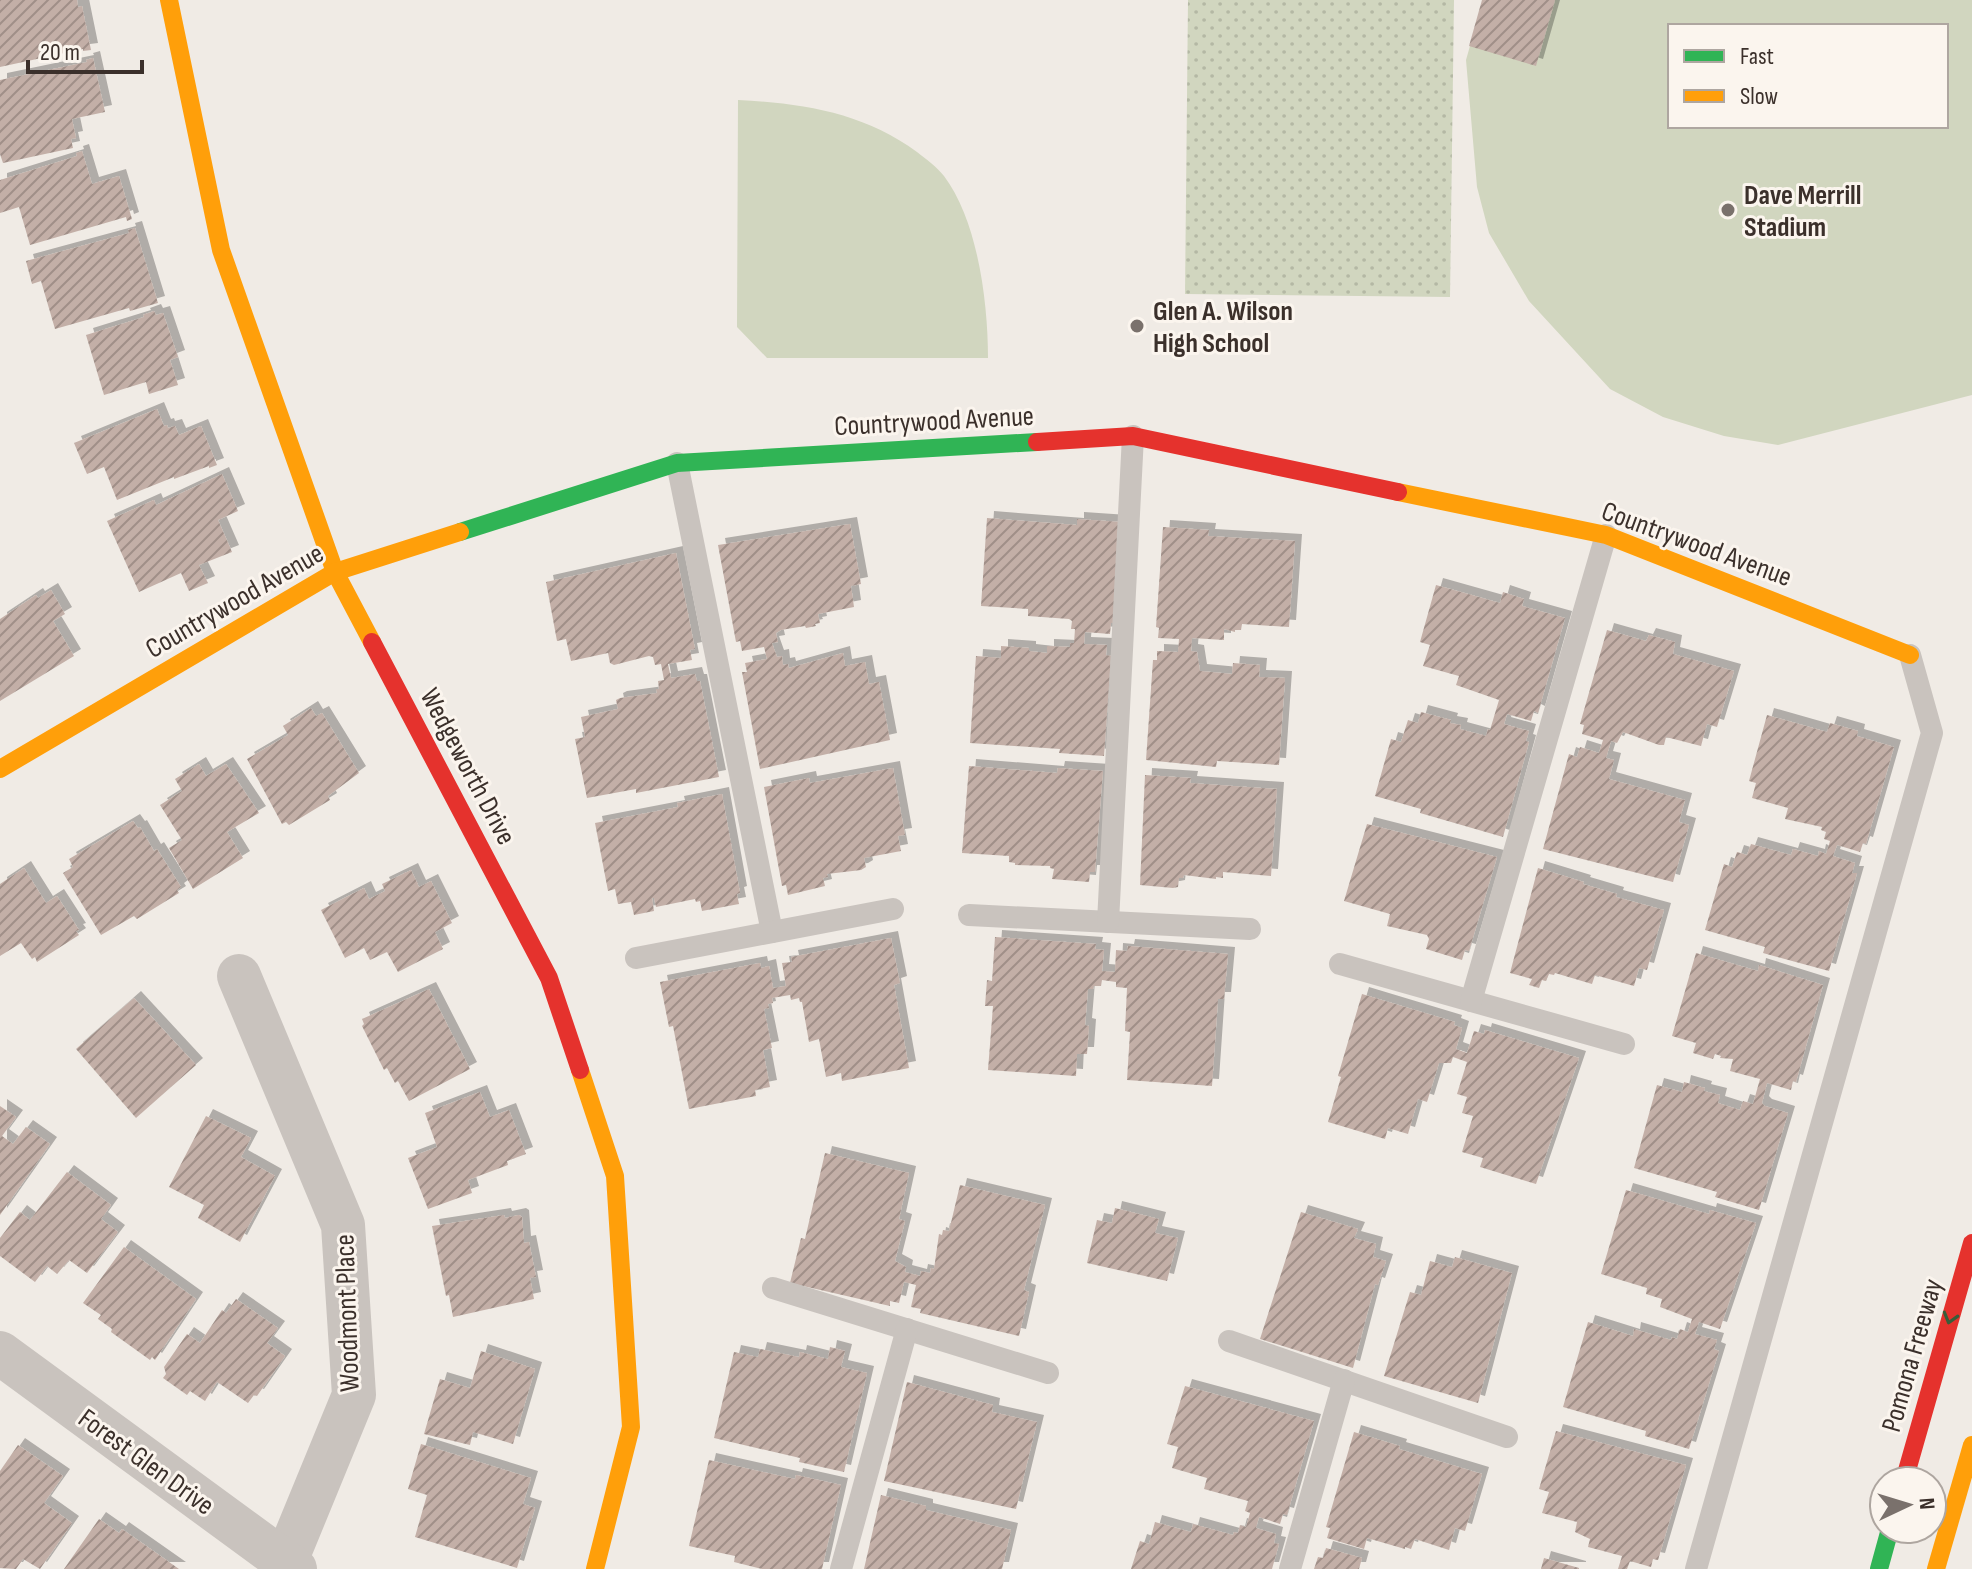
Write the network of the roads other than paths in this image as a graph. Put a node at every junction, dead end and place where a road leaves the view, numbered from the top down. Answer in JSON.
{"nodes":[{"id":1,"x":169,"y":0,"type":"edge"},
{"id":2,"x":1133,"y":436,"type":"junction"},
{"id":3,"x":677,"y":463,"type":"junction"},
{"id":4,"x":1606,"y":535,"type":"junction"},
{"id":5,"x":335,"y":572,"type":"junction"},
{"id":6,"x":1910,"y":655,"type":"joint"},
{"id":7,"x":0,"y":769,"type":"edge"},
{"id":8,"x":893,"y":909,"type":"dead end"},
{"id":9,"x":969,"y":915,"type":"dead end"},
{"id":10,"x":1108,"y":922,"type":"junction"},
{"id":11,"x":1250,"y":929,"type":"dead end"},
{"id":12,"x":772,"y":932,"type":"junction"},
{"id":13,"x":636,"y":958,"type":"dead end"},
{"id":14,"x":1340,"y":964,"type":"dead end"},
{"id":15,"x":239,"y":976,"type":"dead end"},
{"id":16,"x":1471,"y":1001,"type":"junction"},
{"id":17,"x":1624,"y":1044,"type":"dead end"},
{"id":18,"x":1972,"y":1243,"type":"edge"},
{"id":19,"x":773,"y":1288,"type":"dead end"},
{"id":20,"x":907,"y":1329,"type":"junction"},
{"id":21,"x":1229,"y":1341,"type":"dead end"},
{"id":22,"x":0,"y":1353,"type":"edge"},
{"id":23,"x":1048,"y":1373,"type":"dead end"},
{"id":24,"x":1344,"y":1380,"type":"junction"},
{"id":25,"x":1507,"y":1437,"type":"dead end"},
{"id":26,"x":1972,"y":1445,"type":"edge"},
{"id":27,"x":1909,"y":1465,"type":"edge"},
{"id":28,"x":1886,"y":1545,"type":"edge"},
{"id":29,"x":290,"y":1566,"type":"edge"},
{"id":30,"x":595,"y":1569,"type":"edge"},
{"id":31,"x":841,"y":1569,"type":"edge"},
{"id":32,"x":1290,"y":1569,"type":"edge"},
{"id":33,"x":1696,"y":1569,"type":"edge"},
{"id":34,"x":1879,"y":1569,"type":"edge"},
{"id":35,"x":1936,"y":1569,"type":"edge"}],
"edges":[{"from":1,"to":5,"type":"main road","name":"Wedgeworth Drive"},
{"from":2,"to":3,"type":"main road","name":"Countrywood Avenue"},
{"from":2,"to":4,"type":"main road","name":"Countrywood Avenue"},
{"from":2,"to":10,"type":"lane"},
{"from":3,"to":5,"type":"main road","name":"Countrywood Avenue"},
{"from":3,"to":12,"type":"lane"},
{"from":4,"to":6,"type":"main road","name":"Countrywood Avenue"},
{"from":4,"to":16,"type":"lane"},
{"from":5,"to":7,"type":"main road","name":"Countrywood Avenue"},
{"from":5,"to":30,"type":"main road","name":"Wedgeworth Drive"},
{"from":6,"to":33,"type":"lane"},
{"from":8,"to":12,"type":"lane"},
{"from":9,"to":10,"type":"lane"},
{"from":10,"to":11,"type":"lane"},
{"from":12,"to":13,"type":"lane"},
{"from":14,"to":16,"type":"lane"},
{"from":15,"to":29,"type":"street","name":"Woodmont Place"},
{"from":16,"to":17,"type":"lane"},
{"from":18,"to":27,"type":"main road","name":"Pomona Freeway","one_way":true},
{"from":19,"to":20,"type":"lane"},
{"from":20,"to":23,"type":"lane"},
{"from":20,"to":31,"type":"lane"},
{"from":21,"to":24,"type":"lane"},
{"from":22,"to":29,"type":"street","name":"Forest Glen Drive"},
{"from":24,"to":25,"type":"lane"},
{"from":24,"to":32,"type":"lane"},
{"from":26,"to":35,"type":"main road"},
{"from":28,"to":34,"type":"main road"}]}
